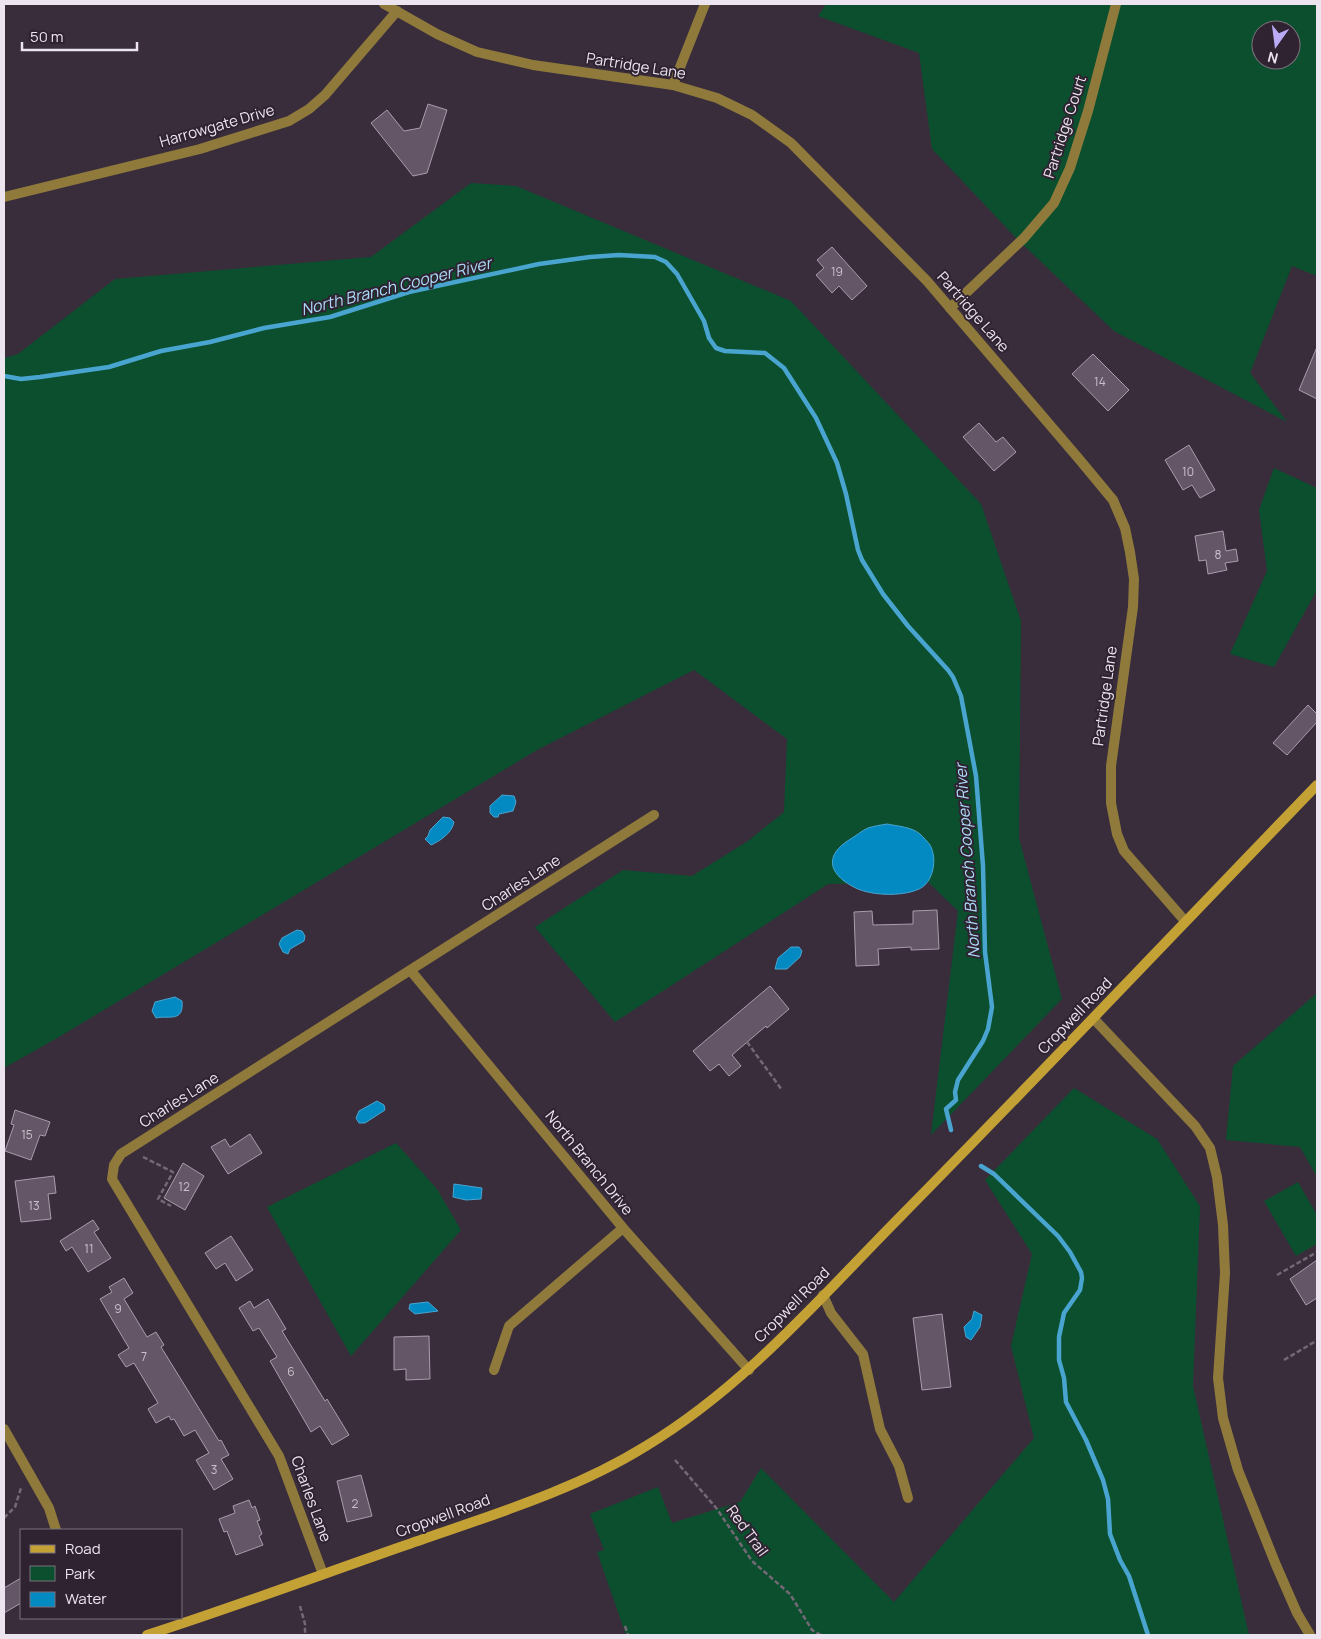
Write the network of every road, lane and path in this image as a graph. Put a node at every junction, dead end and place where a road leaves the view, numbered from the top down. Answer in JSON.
{"nodes":[{"id":1,"x":384,"y":4,"type":"edge"},
{"id":2,"x":705,"y":4,"type":"edge"},
{"id":3,"x":1116,"y":4,"type":"edge"},
{"id":4,"x":396,"y":11,"type":"junction"},
{"id":5,"x":673,"y":85,"type":"junction"},
{"id":6,"x":4,"y":198,"type":"edge"},
{"id":7,"x":950,"y":308,"type":"junction"},
{"id":8,"x":1317,"y":785,"type":"edge"},
{"id":9,"x":654,"y":815,"type":"dead end"},
{"id":10,"x":1185,"y":921,"type":"junction"},
{"id":11,"x":411,"y":971,"type":"junction"},
{"id":12,"x":1094,"y":1019,"type":"junction"},
{"id":13,"x":747,"y":1042,"type":"dead end"},
{"id":14,"x":782,"y":1090,"type":"dead end"},
{"id":15,"x":143,"y":1157,"type":"dead end"},
{"id":16,"x":171,"y":1206,"type":"dead end"},
{"id":17,"x":623,"y":1228,"type":"junction"},
{"id":18,"x":1317,"y":1252,"type":"edge"},
{"id":19,"x":1277,"y":1275,"type":"dead end"},
{"id":20,"x":823,"y":1295,"type":"junction"},
{"id":21,"x":1316,"y":1341,"type":"dead end"},
{"id":22,"x":1284,"y":1360,"type":"dead end"},
{"id":23,"x":494,"y":1370,"type":"dead end"},
{"id":24,"x":748,"y":1370,"type":"junction"},
{"id":25,"x":4,"y":1430,"type":"edge"},
{"id":26,"x":675,"y":1460,"type":"dead end"},
{"id":27,"x":21,"y":1488,"type":"dead end"},
{"id":28,"x":908,"y":1498,"type":"dead end"},
{"id":29,"x":4,"y":1518,"type":"edge"},
{"id":30,"x":56,"y":1529,"type":"edge"},
{"id":31,"x":322,"y":1574,"type":"junction"},
{"id":32,"x":300,"y":1606,"type":"dead end"},
{"id":33,"x":625,"y":1626,"type":"dead end"},
{"id":34,"x":147,"y":1635,"type":"edge"},
{"id":35,"x":305,"y":1635,"type":"edge"},
{"id":36,"x":628,"y":1635,"type":"edge"},
{"id":37,"x":821,"y":1635,"type":"edge"},
{"id":38,"x":1310,"y":1635,"type":"edge"}],
"edges":[{"from":1,"to":4,"type":"street","name":"Partridge Lane"},
{"from":2,"to":5,"type":"street"},
{"from":3,"to":7,"type":"street","name":"Partridge Court"},
{"from":4,"to":5,"type":"street","name":"Partridge Lane"},
{"from":4,"to":6,"type":"street","name":"Harrowgate Drive"},
{"from":5,"to":7,"type":"street","name":"Partridge Lane"},
{"from":7,"to":10,"type":"street","name":"Partridge Lane"},
{"from":8,"to":10,"type":"street","name":"Cropwell Road"},
{"from":9,"to":11,"type":"street","name":"Charles Lane"},
{"from":10,"to":12,"type":"street","name":"Cropwell Road"},
{"from":11,"to":17,"type":"street","name":"North Branch Drive"},
{"from":11,"to":31,"type":"street","name":"Charles Lane"},
{"from":12,"to":20,"type":"street","name":"Cropwell Road"},
{"from":12,"to":38,"type":"street"},
{"from":13,"to":14,"type":"path"},
{"from":15,"to":16,"type":"path"},
{"from":17,"to":23,"type":"street"},
{"from":17,"to":24,"type":"street","name":"North Branch Drive"},
{"from":18,"to":19,"type":"path"},
{"from":20,"to":24,"type":"street","name":"Cropwell Road"},
{"from":20,"to":28,"type":"street"},
{"from":21,"to":22,"type":"path"},
{"from":24,"to":31,"type":"street","name":"Cropwell Road"},
{"from":25,"to":30,"type":"street"},
{"from":26,"to":37,"type":"path","name":"Red Trail"},
{"from":27,"to":29,"type":"path"},
{"from":31,"to":34,"type":"street","name":"Cropwell Road"},
{"from":32,"to":35,"type":"path"},
{"from":33,"to":36,"type":"path"}]}
